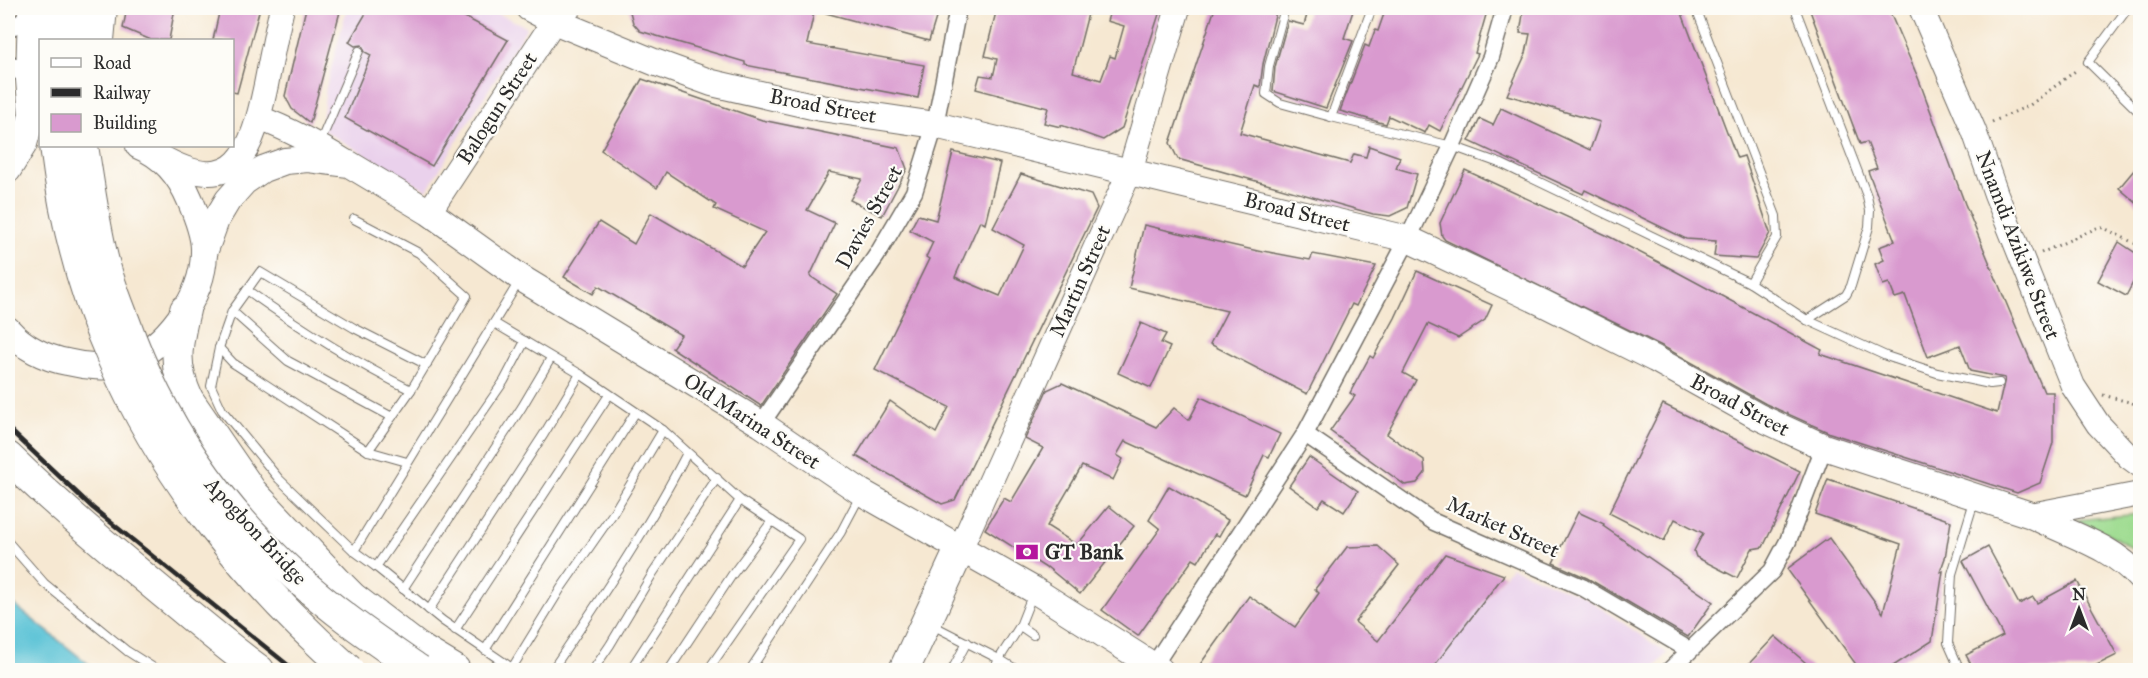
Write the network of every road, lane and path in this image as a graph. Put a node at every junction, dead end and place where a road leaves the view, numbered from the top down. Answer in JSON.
{"nodes":[{"id":1,"x":79,"y":8,"type":"edge"},
{"id":2,"x":104,"y":8,"type":"edge"},
{"id":3,"x":282,"y":8,"type":"edge"},
{"id":4,"x":529,"y":8,"type":"edge"},
{"id":5,"x":958,"y":8,"type":"edge"},
{"id":6,"x":1178,"y":8,"type":"edge"},
{"id":7,"x":1284,"y":8,"type":"edge"},
{"id":8,"x":1372,"y":8,"type":"edge"},
{"id":9,"x":1505,"y":8,"type":"edge"},
{"id":10,"x":1696,"y":8,"type":"edge"},
{"id":11,"x":1795,"y":8,"type":"edge"},
{"id":12,"x":1921,"y":8,"type":"edge"},
{"id":13,"x":2128,"y":8,"type":"edge"},
{"id":14,"x":561,"y":14,"type":"edge"},
{"id":15,"x":30,"y":15,"type":"edge"},
{"id":16,"x":48,"y":39,"type":"edge"},
{"id":17,"x":76,"y":39,"type":"edge"},
{"id":18,"x":101,"y":39,"type":"edge"},
{"id":19,"x":359,"y":51,"type":"dead end"},
{"id":20,"x":8,"y":62,"type":"edge"},
{"id":21,"x":2088,"y":62,"type":"junction"},
{"id":22,"x":29,"y":80,"type":"junction"},
{"id":23,"x":2140,"y":113,"type":"edge"},
{"id":24,"x":1331,"y":117,"type":"junction"},
{"id":25,"x":259,"y":118,"type":"junction"},
{"id":26,"x":935,"y":125,"type":"junction"},
{"id":27,"x":1974,"y":131,"type":"junction"},
{"id":28,"x":319,"y":145,"type":"junction"},
{"id":29,"x":1452,"y":146,"type":"junction"},
{"id":30,"x":43,"y":147,"type":"edge"},
{"id":31,"x":55,"y":147,"type":"edge"},
{"id":32,"x":82,"y":147,"type":"edge"},
{"id":33,"x":148,"y":149,"type":"edge"},
{"id":34,"x":349,"y":164,"type":"junction"},
{"id":35,"x":8,"y":171,"type":"edge"},
{"id":36,"x":1130,"y":171,"type":"junction"},
{"id":37,"x":429,"y":212,"type":"junction"},
{"id":38,"x":354,"y":219,"type":"dead end"},
{"id":39,"x":1408,"y":239,"type":"junction"},
{"id":40,"x":2140,"y":246,"type":"edge"},
{"id":41,"x":204,"y":253,"type":"junction"},
{"id":42,"x":2023,"y":262,"type":"junction"},
{"id":43,"x":521,"y":278,"type":"junction"},
{"id":44,"x":1750,"y":284,"type":"junction"},
{"id":45,"x":247,"y":290,"type":"junction"},
{"id":46,"x":185,"y":310,"type":"junction"},
{"id":47,"x":232,"y":311,"type":"junction"},
{"id":48,"x":1807,"y":320,"type":"junction"},
{"id":49,"x":494,"y":323,"type":"junction"},
{"id":50,"x":8,"y":330,"type":"edge"},
{"id":51,"x":525,"y":342,"type":"junction"},
{"id":52,"x":8,"y":347,"type":"edge"},
{"id":53,"x":219,"y":348,"type":"junction"},
{"id":54,"x":551,"y":358,"type":"junction"},
{"id":55,"x":50,"y":359,"type":"junction"},
{"id":56,"x":427,"y":365,"type":"junction"},
{"id":57,"x":580,"y":374,"type":"junction"},
{"id":58,"x":1999,"y":383,"type":"dead end"},
{"id":59,"x":2073,"y":386,"type":"junction"},
{"id":60,"x":411,"y":390,"type":"junction"},
{"id":61,"x":609,"y":395,"type":"junction"},
{"id":62,"x":2140,"y":405,"type":"edge"},
{"id":63,"x":635,"y":413,"type":"junction"},
{"id":64,"x":392,"y":417,"type":"junction"},
{"id":65,"x":761,"y":424,"type":"junction"},
{"id":66,"x":663,"y":430,"type":"junction"},
{"id":67,"x":1305,"y":434,"type":"junction"},
{"id":68,"x":1824,"y":447,"type":"junction"},
{"id":69,"x":368,"y":451,"type":"junction"},
{"id":70,"x":687,"y":453,"type":"junction"},
{"id":71,"x":8,"y":457,"type":"edge"},
{"id":72,"x":407,"y":462,"type":"junction"},
{"id":73,"x":2140,"y":465,"type":"edge"},
{"id":74,"x":717,"y":478,"type":"junction"},
{"id":75,"x":861,"y":492,"type":"junction"},
{"id":76,"x":2140,"y":494,"type":"edge"},
{"id":77,"x":1975,"y":498,"type":"junction"},
{"id":78,"x":740,"y":500,"type":"junction"},
{"id":79,"x":2031,"y":515,"type":"junction"},
{"id":80,"x":772,"y":521,"type":"junction"},
{"id":81,"x":8,"y":543,"type":"edge"},
{"id":82,"x":961,"y":547,"type":"junction"},
{"id":83,"x":354,"y":550,"type":"junction"},
{"id":84,"x":376,"y":567,"type":"junction"},
{"id":85,"x":2140,"y":578,"type":"edge"},
{"id":86,"x":403,"y":589,"type":"junction"},
{"id":87,"x":1034,"y":590,"type":"junction"},
{"id":88,"x":429,"y":610,"type":"junction"},
{"id":89,"x":926,"y":622,"type":"junction"},
{"id":90,"x":1020,"y":626,"type":"junction"},
{"id":91,"x":455,"y":630,"type":"junction"},
{"id":92,"x":1033,"y":635,"type":"dead end"},
{"id":93,"x":967,"y":642,"type":"junction"},
{"id":94,"x":485,"y":650,"type":"junction"},
{"id":95,"x":1689,"y":650,"type":"junction"},
{"id":96,"x":999,"y":659,"type":"junction"},
{"id":97,"x":1157,"y":668,"type":"edge"},
{"id":98,"x":513,"y":669,"type":"edge"},
{"id":99,"x":157,"y":670,"type":"edge"},
{"id":100,"x":259,"y":670,"type":"edge"},
{"id":101,"x":349,"y":670,"type":"edge"},
{"id":102,"x":419,"y":670,"type":"edge"},
{"id":103,"x":455,"y":670,"type":"edge"},
{"id":104,"x":552,"y":670,"type":"edge"},
{"id":105,"x":592,"y":670,"type":"edge"},
{"id":106,"x":630,"y":670,"type":"edge"},
{"id":107,"x":669,"y":670,"type":"edge"},
{"id":108,"x":708,"y":670,"type":"edge"},
{"id":109,"x":750,"y":670,"type":"edge"},
{"id":110,"x":904,"y":670,"type":"edge"},
{"id":111,"x":952,"y":670,"type":"edge"},
{"id":112,"x":994,"y":670,"type":"edge"},
{"id":113,"x":1017,"y":670,"type":"edge"},
{"id":114,"x":1670,"y":670,"type":"edge"},
{"id":115,"x":1960,"y":670,"type":"edge"}],
"edges":[{"from":1,"to":17,"type":"highway"},
{"from":2,"to":18,"type":"main road"},
{"from":3,"to":25,"type":"main road"},
{"from":4,"to":14,"type":"main road","name":"Broad Street"},
{"from":5,"to":26,"type":"street","name":"Davies Street"},
{"from":6,"to":36,"type":"main road","name":"Martin Street"},
{"from":7,"to":24,"type":"lane"},
{"from":8,"to":24,"type":"lane"},
{"from":9,"to":29,"type":"street"},
{"from":10,"to":44,"type":"lane"},
{"from":11,"to":48,"type":"lane"},
{"from":12,"to":27,"type":"main road","name":"Nnamdi Azikiwe Street"},
{"from":13,"to":21,"type":"lane"},
{"from":14,"to":26,"type":"main road","name":"Broad Street"},
{"from":14,"to":37,"type":"main road","name":"Balogun Street"},
{"from":15,"to":16,"type":"highway"},
{"from":15,"to":22,"type":"main road"},
{"from":19,"to":28,"type":"lane"},
{"from":20,"to":22,"type":"street"},
{"from":21,"to":23,"type":"lane"},
{"from":21,"to":27,"type":"path"},
{"from":22,"to":35,"type":"main road"},
{"from":24,"to":29,"type":"lane"},
{"from":25,"to":28,"type":"main road","name":"Old Marina Street"},
{"from":25,"to":33,"type":"main road"},
{"from":26,"to":36,"type":"main road","name":"Broad Street"},
{"from":26,"to":65,"type":"street","name":"Davies Street"},
{"from":27,"to":42,"type":"main road","name":"Nnamdi Azikiwe Street"},
{"from":28,"to":34,"type":"main road","name":"Old Marina Street"},
{"from":29,"to":39,"type":"street"},
{"from":29,"to":44,"type":"lane"},
{"from":30,"to":35,"type":"main road"},
{"from":31,"to":101,"type":"highway","name":"Apogbon Bridge","bridge":true},
{"from":32,"to":102,"type":"highway","name":"Apogbon Bridge","bridge":true},
{"from":33,"to":41,"type":"main road"},
{"from":34,"to":37,"type":"main road","name":"Old Marina Street"},
{"from":34,"to":41,"type":"main road","name":"Old Marina Street"},
{"from":36,"to":39,"type":"main road","name":"Broad Street"},
{"from":36,"to":82,"type":"main road","name":"Martin Street"},
{"from":37,"to":43,"type":"main road","name":"Old Marina Street"},
{"from":38,"to":56,"type":"lane"},
{"from":39,"to":67,"type":"street"},
{"from":39,"to":68,"type":"main road","name":"Broad Street"},
{"from":40,"to":42,"type":"path"},
{"from":41,"to":46,"type":"main road","name":"Old Marina Street"},
{"from":42,"to":59,"type":"main road","name":"Nnamdi Azikiwe Street"},
{"from":43,"to":49,"type":"lane"},
{"from":43,"to":65,"type":"main road","name":"Old Marina Street"},
{"from":44,"to":48,"type":"lane"},
{"from":45,"to":47,"type":"lane"},
{"from":45,"to":56,"type":"lane"},
{"from":45,"to":60,"type":"lane"},
{"from":46,"to":55,"type":"main road","name":"Old Marina Street"},
{"from":46,"to":103,"type":"highway"},
{"from":47,"to":53,"type":"lane"},
{"from":47,"to":64,"type":"lane"},
{"from":48,"to":58,"type":"lane"},
{"from":49,"to":51,"type":"lane"},
{"from":49,"to":72,"type":"lane"},
{"from":50,"to":55,"type":"main road"},
{"from":51,"to":54,"type":"lane"},
{"from":51,"to":84,"type":"lane"},
{"from":52,"to":55,"type":"main road"},
{"from":53,"to":69,"type":"lane"},
{"from":53,"to":83,"type":"lane"},
{"from":54,"to":57,"type":"lane"},
{"from":54,"to":86,"type":"lane"},
{"from":56,"to":60,"type":"lane"},
{"from":57,"to":61,"type":"lane"},
{"from":57,"to":88,"type":"lane"},
{"from":59,"to":62,"type":"path"},
{"from":59,"to":73,"type":"main road","name":"Nnamdi Azikiwe Street"},
{"from":60,"to":64,"type":"lane"},
{"from":61,"to":63,"type":"lane"},
{"from":61,"to":91,"type":"lane"},
{"from":63,"to":66,"type":"lane"},
{"from":63,"to":94,"type":"lane"},
{"from":64,"to":69,"type":"lane"},
{"from":65,"to":75,"type":"main road","name":"Old Marina Street"},
{"from":66,"to":70,"type":"lane"},
{"from":66,"to":98,"type":"lane"},
{"from":67,"to":95,"type":"street","name":"Market Street"},
{"from":67,"to":97,"type":"street"},
{"from":68,"to":77,"type":"main road","name":"Broad Street"},
{"from":68,"to":95,"type":"street"},
{"from":69,"to":72,"type":"lane"},
{"from":70,"to":74,"type":"lane"},
{"from":70,"to":104,"type":"lane"},
{"from":71,"to":100,"type":"highway"},
{"from":72,"to":83,"type":"lane"},
{"from":74,"to":78,"type":"lane"},
{"from":74,"to":105,"type":"lane"},
{"from":75,"to":82,"type":"main road","name":"Old Marina Street"},
{"from":75,"to":109,"type":"lane"},
{"from":76,"to":79,"type":"main road","name":"Broad Street"},
{"from":77,"to":79,"type":"main road","name":"Broad Street"},
{"from":77,"to":115,"type":"lane"},
{"from":78,"to":80,"type":"lane"},
{"from":78,"to":106,"type":"lane"},
{"from":79,"to":85,"type":"main road","name":"Broad Street"},
{"from":80,"to":107,"type":"lane"},
{"from":80,"to":108,"type":"lane"},
{"from":81,"to":99,"type":"lane"},
{"from":82,"to":87,"type":"main road","name":"Old Marina Street"},
{"from":82,"to":89,"type":"highway"},
{"from":83,"to":84,"type":"lane"},
{"from":84,"to":86,"type":"lane"},
{"from":86,"to":88,"type":"lane"},
{"from":87,"to":90,"type":"lane"},
{"from":87,"to":97,"type":"main road","name":"Old Marina Street"},
{"from":88,"to":91,"type":"lane"},
{"from":89,"to":93,"type":"lane"},
{"from":89,"to":110,"type":"highway"},
{"from":90,"to":92,"type":"lane"},
{"from":90,"to":96,"type":"lane"},
{"from":91,"to":94,"type":"lane"},
{"from":93,"to":96,"type":"lane"},
{"from":93,"to":111,"type":"lane"},
{"from":94,"to":98,"type":"lane"},
{"from":95,"to":114,"type":"street"},
{"from":96,"to":112,"type":"lane"},
{"from":96,"to":113,"type":"lane"}]}
